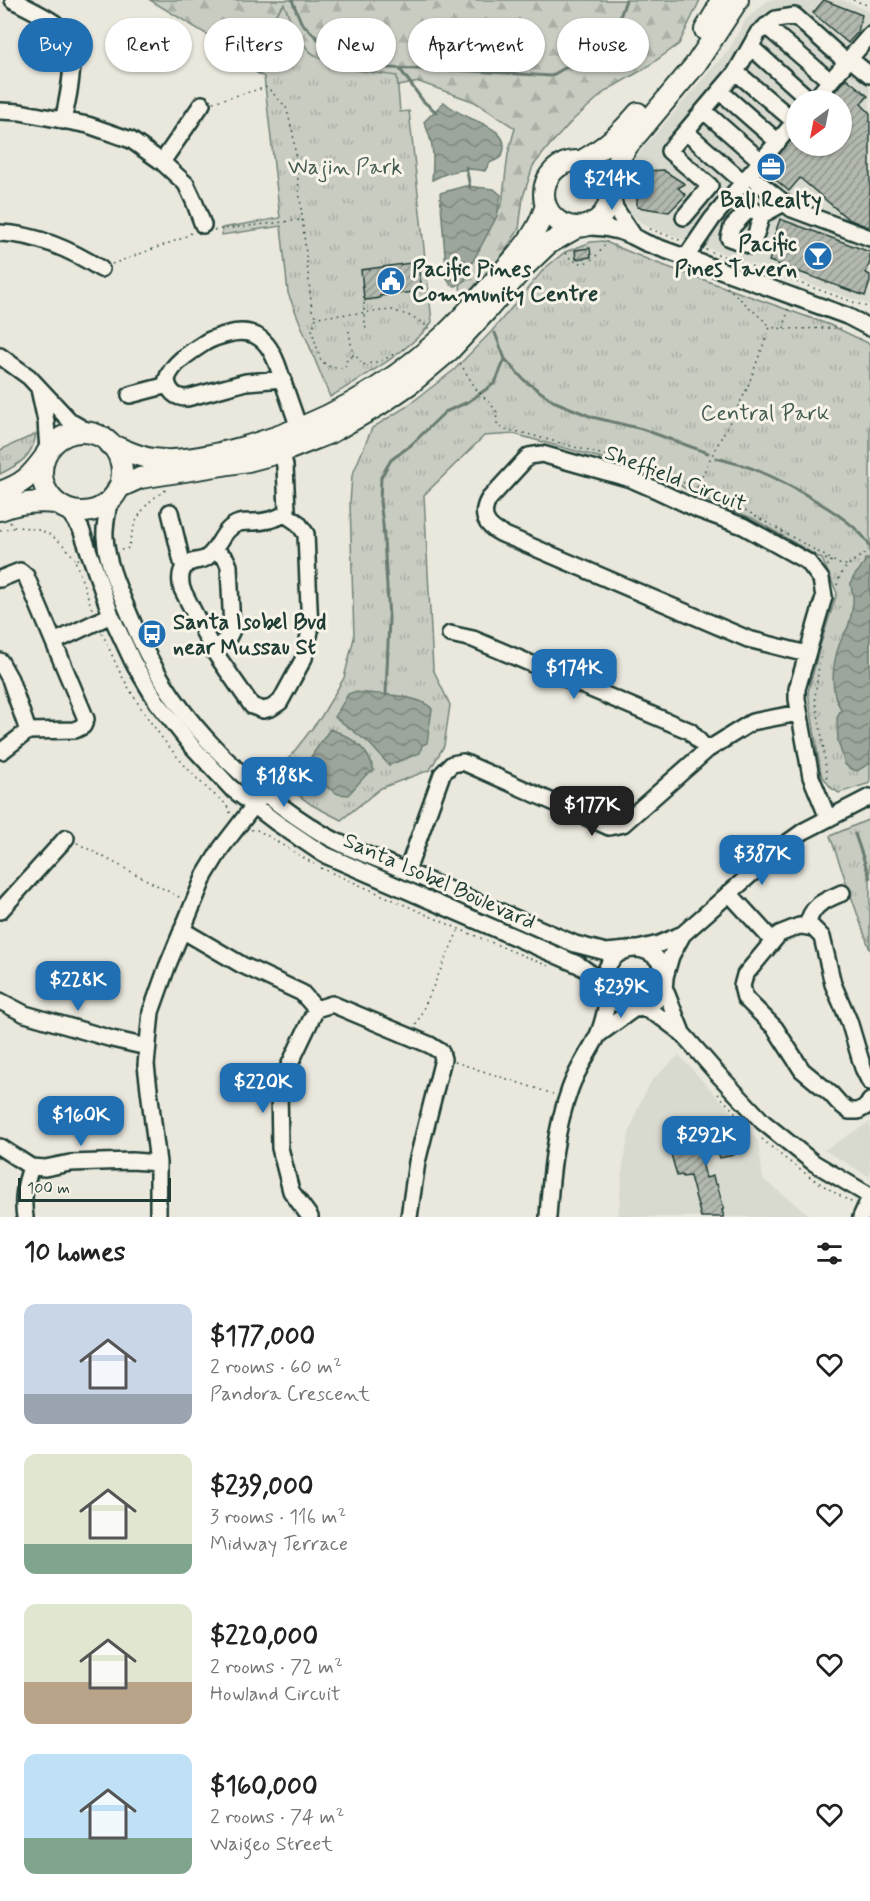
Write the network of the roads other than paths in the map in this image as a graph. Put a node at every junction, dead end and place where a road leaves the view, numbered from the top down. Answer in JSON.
{"nodes":[{"id":1,"x":13,"y":0,"type":"edge"},
{"id":2,"x":720,"y":0,"type":"edge"},
{"id":3,"x":738,"y":0,"type":"edge"},
{"id":4,"x":766,"y":26,"type":"junction"},
{"id":5,"x":870,"y":35,"type":"edge"},
{"id":6,"x":751,"y":47,"type":"junction"},
{"id":7,"x":850,"y":59,"type":"junction"},
{"id":8,"x":736,"y":72,"type":"junction"},
{"id":9,"x":870,"y":74,"type":"edge"},
{"id":10,"x":830,"y":81,"type":"junction"},
{"id":11,"x":800,"y":90,"type":"edge"},
{"id":12,"x":821,"y":90,"type":"edge"},
{"id":13,"x":721,"y":92,"type":"junction"},
{"id":14,"x":202,"y":104,"type":"road end"},
{"id":15,"x":0,"y":111,"type":"edge"},
{"id":16,"x":704,"y":111,"type":"junction"},
{"id":17,"x":786,"y":113,"type":"edge"},
{"id":18,"x":63,"y":120,"type":"junction"},
{"id":19,"x":686,"y":132,"type":"junction"},
{"id":20,"x":786,"y":133,"type":"edge"},
{"id":21,"x":778,"y":142,"type":"junction"},
{"id":22,"x":581,"y":161,"type":"junction"},
{"id":23,"x":761,"y":161,"type":"junction"},
{"id":24,"x":162,"y":162,"type":"junction"},
{"id":25,"x":726,"y":167,"type":"junction"},
{"id":26,"x":746,"y":178,"type":"junction"},
{"id":27,"x":710,"y":186,"type":"junction"},
{"id":28,"x":610,"y":188,"type":"junction"},
{"id":29,"x":784,"y":202,"type":"junction"},
{"id":30,"x":695,"y":203,"type":"junction"},
{"id":31,"x":546,"y":206,"type":"junction"},
{"id":32,"x":762,"y":215,"type":"dead end"},
{"id":33,"x":684,"y":217,"type":"dead end"},
{"id":34,"x":712,"y":219,"type":"junction"},
{"id":35,"x":203,"y":225,"type":"dead end"},
{"id":36,"x":581,"y":227,"type":"junction"},
{"id":37,"x":638,"y":231,"type":"junction"},
{"id":38,"x":0,"y":233,"type":"edge"},
{"id":39,"x":870,"y":238,"type":"edge"},
{"id":40,"x":691,"y":252,"type":"junction"},
{"id":41,"x":101,"y":269,"type":"dead end"},
{"id":42,"x":870,"y":328,"type":"edge"},
{"id":43,"x":0,"y":356,"type":"edge"},
{"id":44,"x":282,"y":379,"type":"junction"},
{"id":45,"x":168,"y":385,"type":"junction"},
{"id":46,"x":39,"y":388,"type":"junction"},
{"id":47,"x":130,"y":396,"type":"dead end"},
{"id":48,"x":299,"y":428,"type":"junction"},
{"id":49,"x":92,"y":434,"type":"junction"},
{"id":50,"x":109,"y":444,"type":"junction"},
{"id":51,"x":282,"y":452,"type":"junction"},
{"id":52,"x":46,"y":454,"type":"junction"},
{"id":53,"x":114,"y":495,"type":"junction"},
{"id":54,"x":1,"y":504,"type":"edge"},
{"id":55,"x":62,"y":506,"type":"junction"},
{"id":56,"x":170,"y":512,"type":"dead end"},
{"id":57,"x":285,"y":514,"type":"junction"},
{"id":58,"x":215,"y":550,"type":"junction"},
{"id":59,"x":186,"y":566,"type":"junction"},
{"id":60,"x":0,"y":579,"type":"edge"},
{"id":61,"x":111,"y":615,"type":"junction"},
{"id":62,"x":450,"y":634,"type":"dead end"},
{"id":63,"x":54,"y":642,"type":"junction"},
{"id":64,"x":213,"y":650,"type":"junction"},
{"id":65,"x":807,"y":654,"type":"junction"},
{"id":66,"x":0,"y":661,"type":"edge"},
{"id":67,"x":799,"y":713,"type":"junction"},
{"id":68,"x":28,"y":731,"type":"junction"},
{"id":69,"x":707,"y":750,"type":"junction"},
{"id":70,"x":2,"y":751,"type":"dead end"},
{"id":71,"x":870,"y":797,"type":"edge"},
{"id":72,"x":259,"y":799,"type":"junction"},
{"id":73,"x":870,"y":805,"type":"edge"},
{"id":74,"x":828,"y":818,"type":"junction"},
{"id":75,"x":66,"y":838,"type":"road end"},
{"id":76,"x":407,"y":872,"type":"junction"},
{"id":77,"x":733,"y":890,"type":"junction"},
{"id":78,"x":842,"y":893,"type":"dead end"},
{"id":79,"x":0,"y":911,"type":"edge"},
{"id":80,"x":807,"y":927,"type":"junction"},
{"id":81,"x":182,"y":930,"type":"junction"},
{"id":82,"x":683,"y":934,"type":"junction"},
{"id":83,"x":776,"y":937,"type":"junction"},
{"id":84,"x":633,"y":950,"type":"junction"},
{"id":85,"x":664,"y":982,"type":"junction"},
{"id":86,"x":607,"y":991,"type":"junction"},
{"id":87,"x":0,"y":1001,"type":"edge"},
{"id":88,"x":316,"y":1009,"type":"junction"},
{"id":89,"x":639,"y":1009,"type":"junction"},
{"id":90,"x":682,"y":1033,"type":"junction"},
{"id":91,"x":598,"y":1035,"type":"junction"},
{"id":92,"x":147,"y":1047,"type":"junction"},
{"id":93,"x":870,"y":1082,"type":"edge"},
{"id":94,"x":870,"y":1101,"type":"edge"},
{"id":95,"x":0,"y":1147,"type":"edge"},
{"id":96,"x":158,"y":1163,"type":"junction"},
{"id":97,"x":31,"y":1167,"type":"junction"},
{"id":98,"x":870,"y":1197,"type":"edge"},
{"id":99,"x":25,"y":1217,"type":"edge"},
{"id":100,"x":158,"y":1217,"type":"edge"},
{"id":101,"x":310,"y":1217,"type":"edge"},
{"id":102,"x":409,"y":1217,"type":"edge"},
{"id":103,"x":548,"y":1217,"type":"edge"},
{"id":104,"x":861,"y":1217,"type":"edge"}],
"edges":[{"from":1,"to":18,"type":"street"},
{"from":2,"to":22,"type":"main road"},
{"from":3,"to":28,"type":"main road"},
{"from":4,"to":6,"type":"street"},
{"from":4,"to":7,"type":"street"},
{"from":4,"to":10,"type":"street"},
{"from":5,"to":7,"type":"street"},
{"from":6,"to":8,"type":"street"},
{"from":6,"to":11,"type":"street"},
{"from":7,"to":9,"type":"street"},
{"from":7,"to":10,"type":"street"},
{"from":8,"to":13,"type":"street"},
{"from":8,"to":17,"type":"street"},
{"from":10,"to":12,"type":"street"},
{"from":13,"to":16,"type":"street"},
{"from":13,"to":21,"type":"street"},
{"from":14,"to":24,"type":"street"},
{"from":15,"to":18,"type":"street"},
{"from":16,"to":19,"type":"street"},
{"from":16,"to":23,"type":"street"},
{"from":18,"to":24,"type":"street"},
{"from":19,"to":25,"type":"street"},
{"from":19,"to":27,"type":"street"},
{"from":20,"to":21,"type":"street"},
{"from":21,"to":23,"type":"street"},
{"from":22,"to":28,"type":"main road"},
{"from":22,"to":31,"type":"main road"},
{"from":23,"to":26,"type":"street"},
{"from":24,"to":35,"type":"street"},
{"from":25,"to":26,"type":"street"},
{"from":25,"to":27,"type":"street"},
{"from":26,"to":29,"type":"street"},
{"from":26,"to":34,"type":"street"},
{"from":27,"to":30,"type":"street"},
{"from":28,"to":36,"type":"main road"},
{"from":28,"to":37,"type":"street"},
{"from":29,"to":32,"type":"street"},
{"from":29,"to":39,"type":"street"},
{"from":30,"to":33,"type":"street"},
{"from":30,"to":34,"type":"street"},
{"from":31,"to":36,"type":"main road"},
{"from":31,"to":48,"type":"main road"},
{"from":34,"to":40,"type":"street"},
{"from":36,"to":37,"type":"street"},
{"from":36,"to":51,"type":"main road"},
{"from":37,"to":40,"type":"street"},
{"from":38,"to":41,"type":"street"},
{"from":40,"to":42,"type":"street"},
{"from":43,"to":46,"type":"street"},
{"from":44,"to":45,"type":"street"},
{"from":44,"to":45,"type":"street"},
{"from":44,"to":48,"type":"street"},
{"from":45,"to":47,"type":"street"},
{"from":46,"to":49,"type":"street"},
{"from":46,"to":52,"type":"street"},
{"from":48,"to":50,"type":"main road"},
{"from":49,"to":50,"type":"main road"},
{"from":49,"to":52,"type":"main road"},
{"from":50,"to":53,"type":"main road"},
{"from":51,"to":53,"type":"main road"},
{"from":51,"to":57,"type":"street"},
{"from":52,"to":54,"type":"main road"},
{"from":52,"to":55,"type":"main road"},
{"from":53,"to":55,"type":"main road"},
{"from":53,"to":72,"type":"street","name":"Santa Isobel Boulevard"},
{"from":54,"to":55,"type":"main road"},
{"from":55,"to":61,"type":"street","name":"Santa Isobel Boulevard"},
{"from":56,"to":59,"type":"street"},
{"from":57,"to":58,"type":"street"},
{"from":57,"to":64,"type":"street"},
{"from":58,"to":59,"type":"street"},
{"from":58,"to":64,"type":"street"},
{"from":59,"to":64,"type":"street"},
{"from":60,"to":63,"type":"street"},
{"from":61,"to":63,"type":"street"},
{"from":61,"to":72,"type":"street","name":"Santa Isobel Boulevard"},
{"from":62,"to":69,"type":"street"},
{"from":63,"to":68,"type":"street"},
{"from":65,"to":65,"type":"street","name":"Sheffield Circuit"},
{"from":65,"to":67,"type":"street","name":"Sheffield Circuit"},
{"from":66,"to":68,"type":"street"},
{"from":67,"to":69,"type":"street"},
{"from":67,"to":74,"type":"street","name":"Sheffield Circuit"},
{"from":68,"to":70,"type":"street"},
{"from":69,"to":76,"type":"street"},
{"from":71,"to":74,"type":"street"},
{"from":72,"to":76,"type":"street","name":"Santa Isobel Boulevard"},
{"from":72,"to":81,"type":"street"},
{"from":72,"to":86,"type":"street","name":"Santa Isobel Boulevard"},
{"from":73,"to":74,"type":"street"},
{"from":74,"to":77,"type":"street"},
{"from":75,"to":79,"type":"street"},
{"from":76,"to":84,"type":"street","name":"Santa Isobel Boulevard"},
{"from":77,"to":82,"type":"street"},
{"from":77,"to":83,"type":"street"},
{"from":78,"to":80,"type":"street"},
{"from":80,"to":83,"type":"street"},
{"from":80,"to":93,"type":"street"},
{"from":81,"to":88,"type":"street"},
{"from":81,"to":92,"type":"street"},
{"from":82,"to":84,"type":"street"},
{"from":82,"to":85,"type":"street"},
{"from":83,"to":94,"type":"street"},
{"from":84,"to":85,"type":"street"},
{"from":84,"to":86,"type":"street"},
{"from":85,"to":89,"type":"street"},
{"from":85,"to":90,"type":"street"},
{"from":86,"to":89,"type":"street"},
{"from":86,"to":91,"type":"street"},
{"from":87,"to":92,"type":"street"},
{"from":88,"to":101,"type":"street"},
{"from":88,"to":102,"type":"street"},
{"from":89,"to":90,"type":"street"},
{"from":89,"to":91,"type":"street"},
{"from":90,"to":98,"type":"street"},
{"from":91,"to":103,"type":"street"},
{"from":92,"to":96,"type":"street"},
{"from":95,"to":97,"type":"street"},
{"from":96,"to":97,"type":"street"},
{"from":96,"to":100,"type":"street"},
{"from":97,"to":99,"type":"street"},
{"from":98,"to":104,"type":"street"}]}
